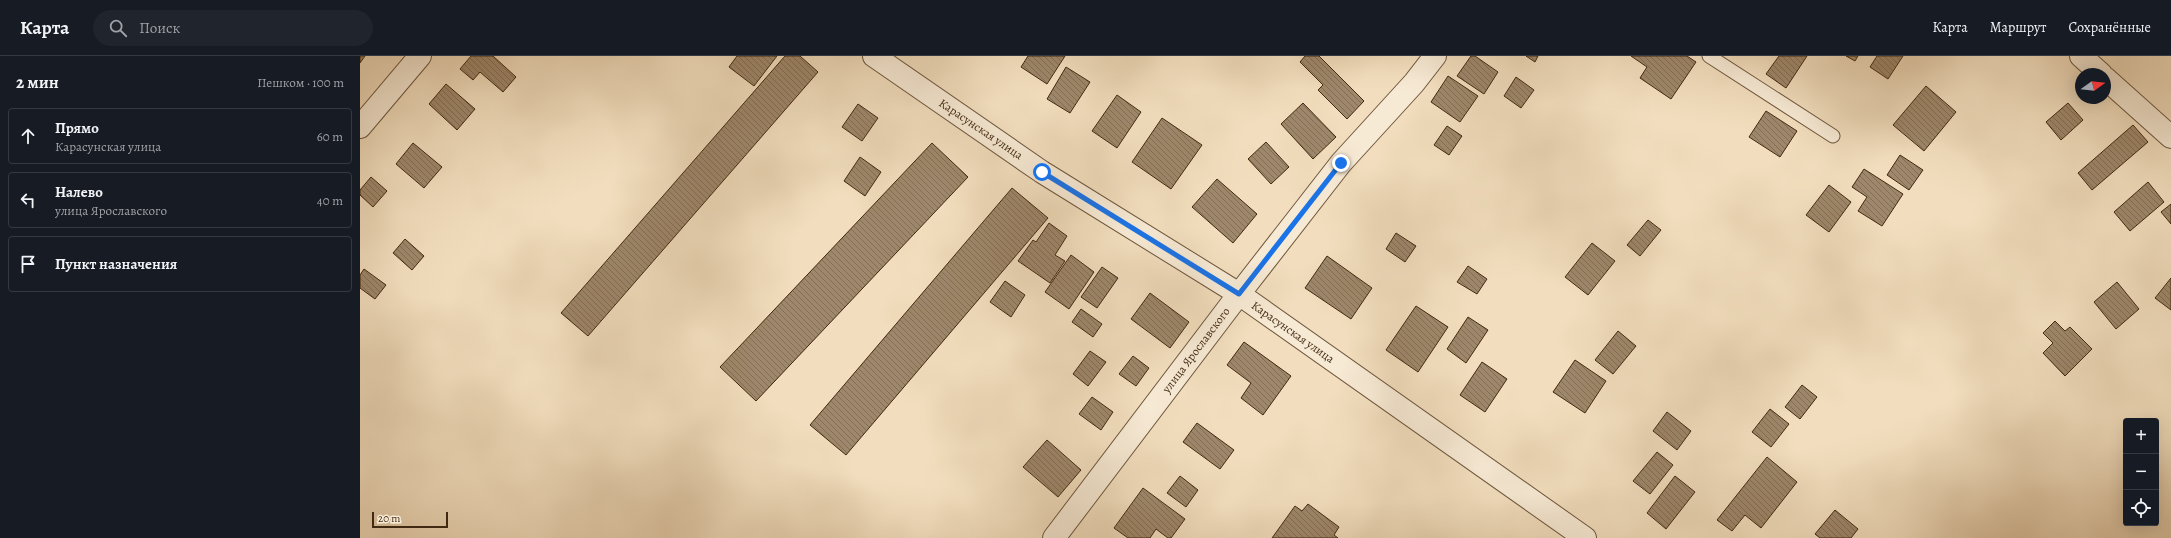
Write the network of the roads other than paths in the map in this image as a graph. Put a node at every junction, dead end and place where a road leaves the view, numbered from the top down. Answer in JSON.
{"nodes":[{"id":1,"x":420,"y":56,"type":"edge"},
{"id":2,"x":874,"y":56,"type":"edge"},
{"id":3,"x":1435,"y":56,"type":"edge"},
{"id":4,"x":1709,"y":56,"type":"edge"},
{"id":5,"x":2081,"y":56,"type":"edge"},
{"id":6,"x":2094,"y":68,"type":"edge"},
{"id":7,"x":2111,"y":83,"type":"edge"},
{"id":8,"x":360,"y":127,"type":"edge"},
{"id":9,"x":1833,"y":136,"type":"dead end"},
{"id":10,"x":2171,"y":137,"type":"edge"},
{"id":11,"x":1239,"y":294,"type":"junction"},
{"id":12,"x":1054,"y":538,"type":"edge"},
{"id":13,"x":1585,"y":538,"type":"edge"}],
"edges":[{"from":1,"to":8,"type":"street"},
{"from":2,"to":11,"type":"street","name":"Карасунская улица"},
{"from":3,"to":11,"type":"street","name":"улица Ярославского"},
{"from":4,"to":9,"type":"lane"},
{"from":5,"to":6,"type":"street"},
{"from":7,"to":10,"type":"street"},
{"from":11,"to":12,"type":"street","name":"улица Ярославского"},
{"from":11,"to":13,"type":"street","name":"Карасунская улица"}]}
